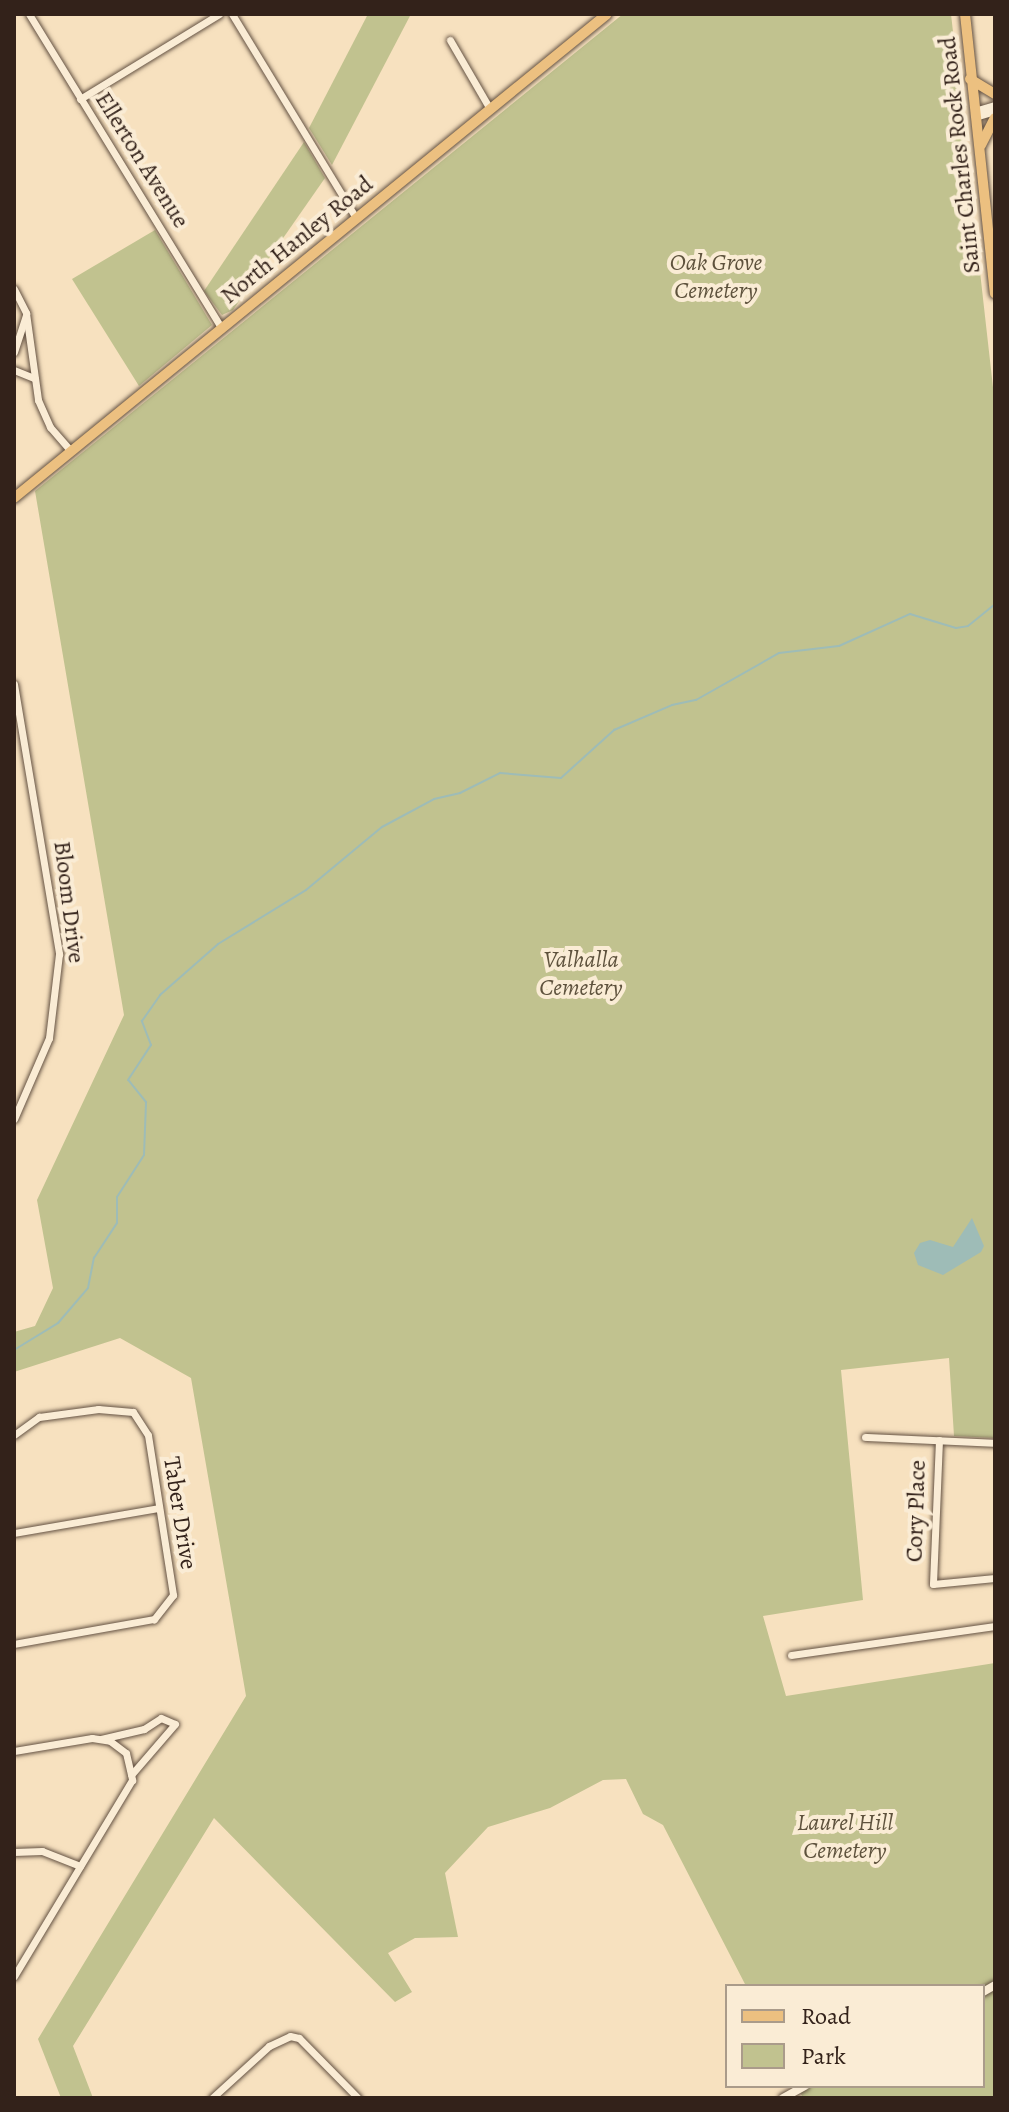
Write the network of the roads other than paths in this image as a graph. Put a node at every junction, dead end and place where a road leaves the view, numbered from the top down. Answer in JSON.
{"nodes":[{"id":1,"x":29,"y":14,"type":"edge"},
{"id":2,"x":219,"y":14,"type":"edge"},
{"id":3,"x":232,"y":14,"type":"edge"},
{"id":4,"x":607,"y":14,"type":"edge"},
{"id":5,"x":965,"y":14,"type":"edge"},
{"id":6,"x":450,"y":40,"type":"dead end"},
{"id":7,"x":970,"y":79,"type":"junction"},
{"id":8,"x":995,"y":94,"type":"edge"},
{"id":9,"x":80,"y":99,"type":"junction"},
{"id":10,"x":995,"y":105,"type":"edge"},
{"id":11,"x":490,"y":109,"type":"junction"},
{"id":12,"x":995,"y":111,"type":"edge"},
{"id":13,"x":974,"y":114,"type":"junction"},
{"id":14,"x":995,"y":118,"type":"edge"},
{"id":15,"x":979,"y":154,"type":"junction"},
{"id":16,"x":356,"y":218,"type":"junction"},
{"id":17,"x":14,"y":289,"type":"edge"},
{"id":18,"x":995,"y":293,"type":"edge"},
{"id":19,"x":26,"y":313,"type":"junction"},
{"id":20,"x":221,"y":327,"type":"junction"},
{"id":21,"x":14,"y":352,"type":"edge"},
{"id":22,"x":14,"y":370,"type":"edge"},
{"id":23,"x":34,"y":378,"type":"junction"},
{"id":24,"x":70,"y":450,"type":"junction"},
{"id":25,"x":14,"y":498,"type":"edge"},
{"id":26,"x":14,"y":684,"type":"edge"},
{"id":27,"x":14,"y":1119,"type":"edge"},
{"id":28,"x":14,"y":1435,"type":"edge"},
{"id":29,"x":865,"y":1437,"type":"dead end"},
{"id":30,"x":939,"y":1440,"type":"junction"},
{"id":31,"x":995,"y":1443,"type":"edge"},
{"id":32,"x":159,"y":1508,"type":"junction"},
{"id":33,"x":14,"y":1533,"type":"edge"},
{"id":34,"x":995,"y":1578,"type":"edge"},
{"id":35,"x":995,"y":1626,"type":"edge"},
{"id":36,"x":14,"y":1644,"type":"edge"},
{"id":37,"x":791,"y":1655,"type":"dead end"},
{"id":38,"x":99,"y":1739,"type":"junction"},
{"id":39,"x":14,"y":1751,"type":"edge"},
{"id":40,"x":131,"y":1775,"type":"junction"},
{"id":41,"x":14,"y":1852,"type":"edge"},
{"id":42,"x":80,"y":1866,"type":"junction"},
{"id":43,"x":14,"y":1976,"type":"edge"},
{"id":44,"x":801,"y":2088,"type":"edge"},
{"id":45,"x":212,"y":2098,"type":"edge"},
{"id":46,"x":358,"y":2098,"type":"edge"},
{"id":47,"x":783,"y":2098,"type":"edge"}],
"edges":[{"from":1,"to":9,"type":"street","name":"Ellerton Avenue"},
{"from":2,"to":9,"type":"street"},
{"from":3,"to":16,"type":"street"},
{"from":4,"to":11,"type":"main road","name":"North Hanley Road"},
{"from":5,"to":7,"type":"main road","name":"Saint Charles Rock Road"},
{"from":6,"to":11,"type":"street"},
{"from":7,"to":8,"type":"main road"},
{"from":7,"to":13,"type":"main road","name":"Saint Charles Rock Road"},
{"from":9,"to":20,"type":"street","name":"Ellerton Avenue"},
{"from":10,"to":13,"type":"street"},
{"from":11,"to":16,"type":"main road","name":"North Hanley Road"},
{"from":12,"to":13,"type":"street"},
{"from":13,"to":15,"type":"main road","name":"Saint Charles Rock Road"},
{"from":14,"to":15,"type":"main road"},
{"from":15,"to":18,"type":"main road","name":"Saint Charles Rock Road"},
{"from":16,"to":20,"type":"main road","name":"North Hanley Road"},
{"from":17,"to":19,"type":"street"},
{"from":19,"to":21,"type":"street"},
{"from":19,"to":23,"type":"street"},
{"from":20,"to":24,"type":"main road","name":"North Hanley Road"},
{"from":22,"to":23,"type":"street"},
{"from":23,"to":24,"type":"street"},
{"from":24,"to":25,"type":"main road","name":"North Hanley Road"},
{"from":26,"to":27,"type":"street","name":"Bloom Drive"},
{"from":28,"to":32,"type":"street","name":"Taber Drive"},
{"from":29,"to":30,"type":"street"},
{"from":30,"to":31,"type":"street"},
{"from":30,"to":34,"type":"street","name":"Cory Place"},
{"from":32,"to":33,"type":"street"},
{"from":32,"to":36,"type":"street","name":"Taber Drive"},
{"from":35,"to":37,"type":"street"},
{"from":38,"to":39,"type":"street"},
{"from":38,"to":40,"type":"street"},
{"from":38,"to":40,"type":"street"},
{"from":40,"to":42,"type":"street"},
{"from":41,"to":42,"type":"street"},
{"from":42,"to":43,"type":"street"},
{"from":44,"to":47,"type":"street"},
{"from":45,"to":46,"type":"street"}]}
